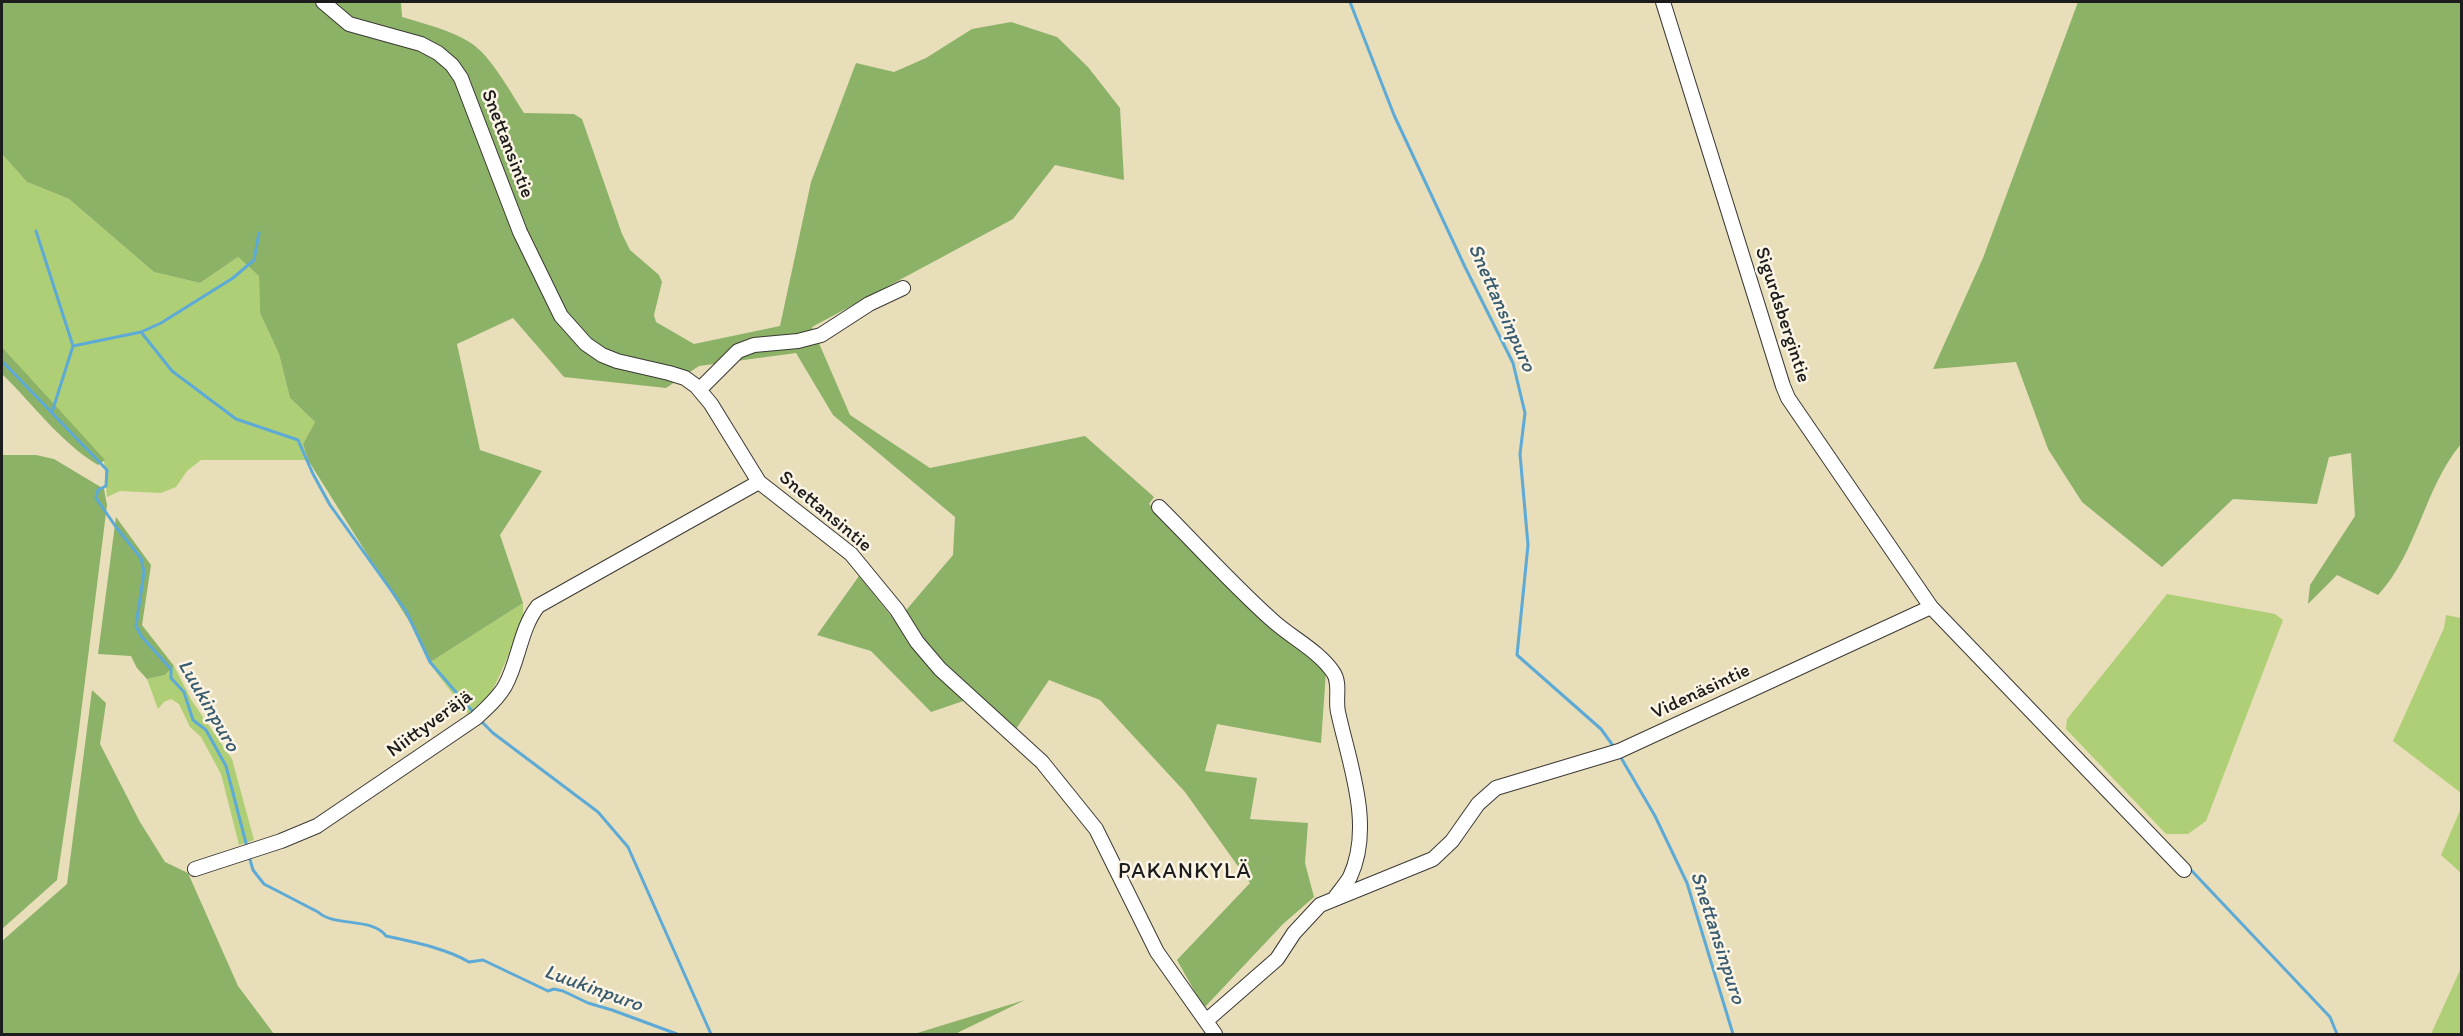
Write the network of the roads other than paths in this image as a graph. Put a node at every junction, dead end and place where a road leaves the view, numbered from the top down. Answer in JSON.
{"nodes":[{"id":1,"x":323,"y":2,"type":"edge"},
{"id":2,"x":1663,"y":2,"type":"edge"},
{"id":3,"x":903,"y":288,"type":"dead end"},
{"id":4,"x":699,"y":389,"type":"junction"},
{"id":5,"x":759,"y":482,"type":"junction"},
{"id":6,"x":1159,"y":507,"type":"dead end"},
{"id":7,"x":1931,"y":607,"type":"junction"},
{"id":8,"x":195,"y":869,"type":"dead end"},
{"id":9,"x":2184,"y":870,"type":"dead end"},
{"id":10,"x":1334,"y":899,"type":"junction"},
{"id":11,"x":1206,"y":1021,"type":"junction"},
{"id":12,"x":1215,"y":1035,"type":"edge"}],
"edges":[{"from":1,"to":4,"type":"street","name":"Snettansintie"},
{"from":2,"to":7,"type":"street","name":"Sigurdsbergintie"},
{"from":3,"to":4,"type":"street"},
{"from":4,"to":5,"type":"street","name":"Snettansintie"},
{"from":5,"to":8,"type":"street","name":"Niittyveräjä"},
{"from":5,"to":11,"type":"street","name":"Snettansintie"},
{"from":6,"to":10,"type":"street"},
{"from":7,"to":9,"type":"street"},
{"from":7,"to":10,"type":"street","name":"Videnäsintie"},
{"from":10,"to":11,"type":"street","name":"Videnäsintie"},
{"from":11,"to":12,"type":"street","name":"Snettansintie"}]}
